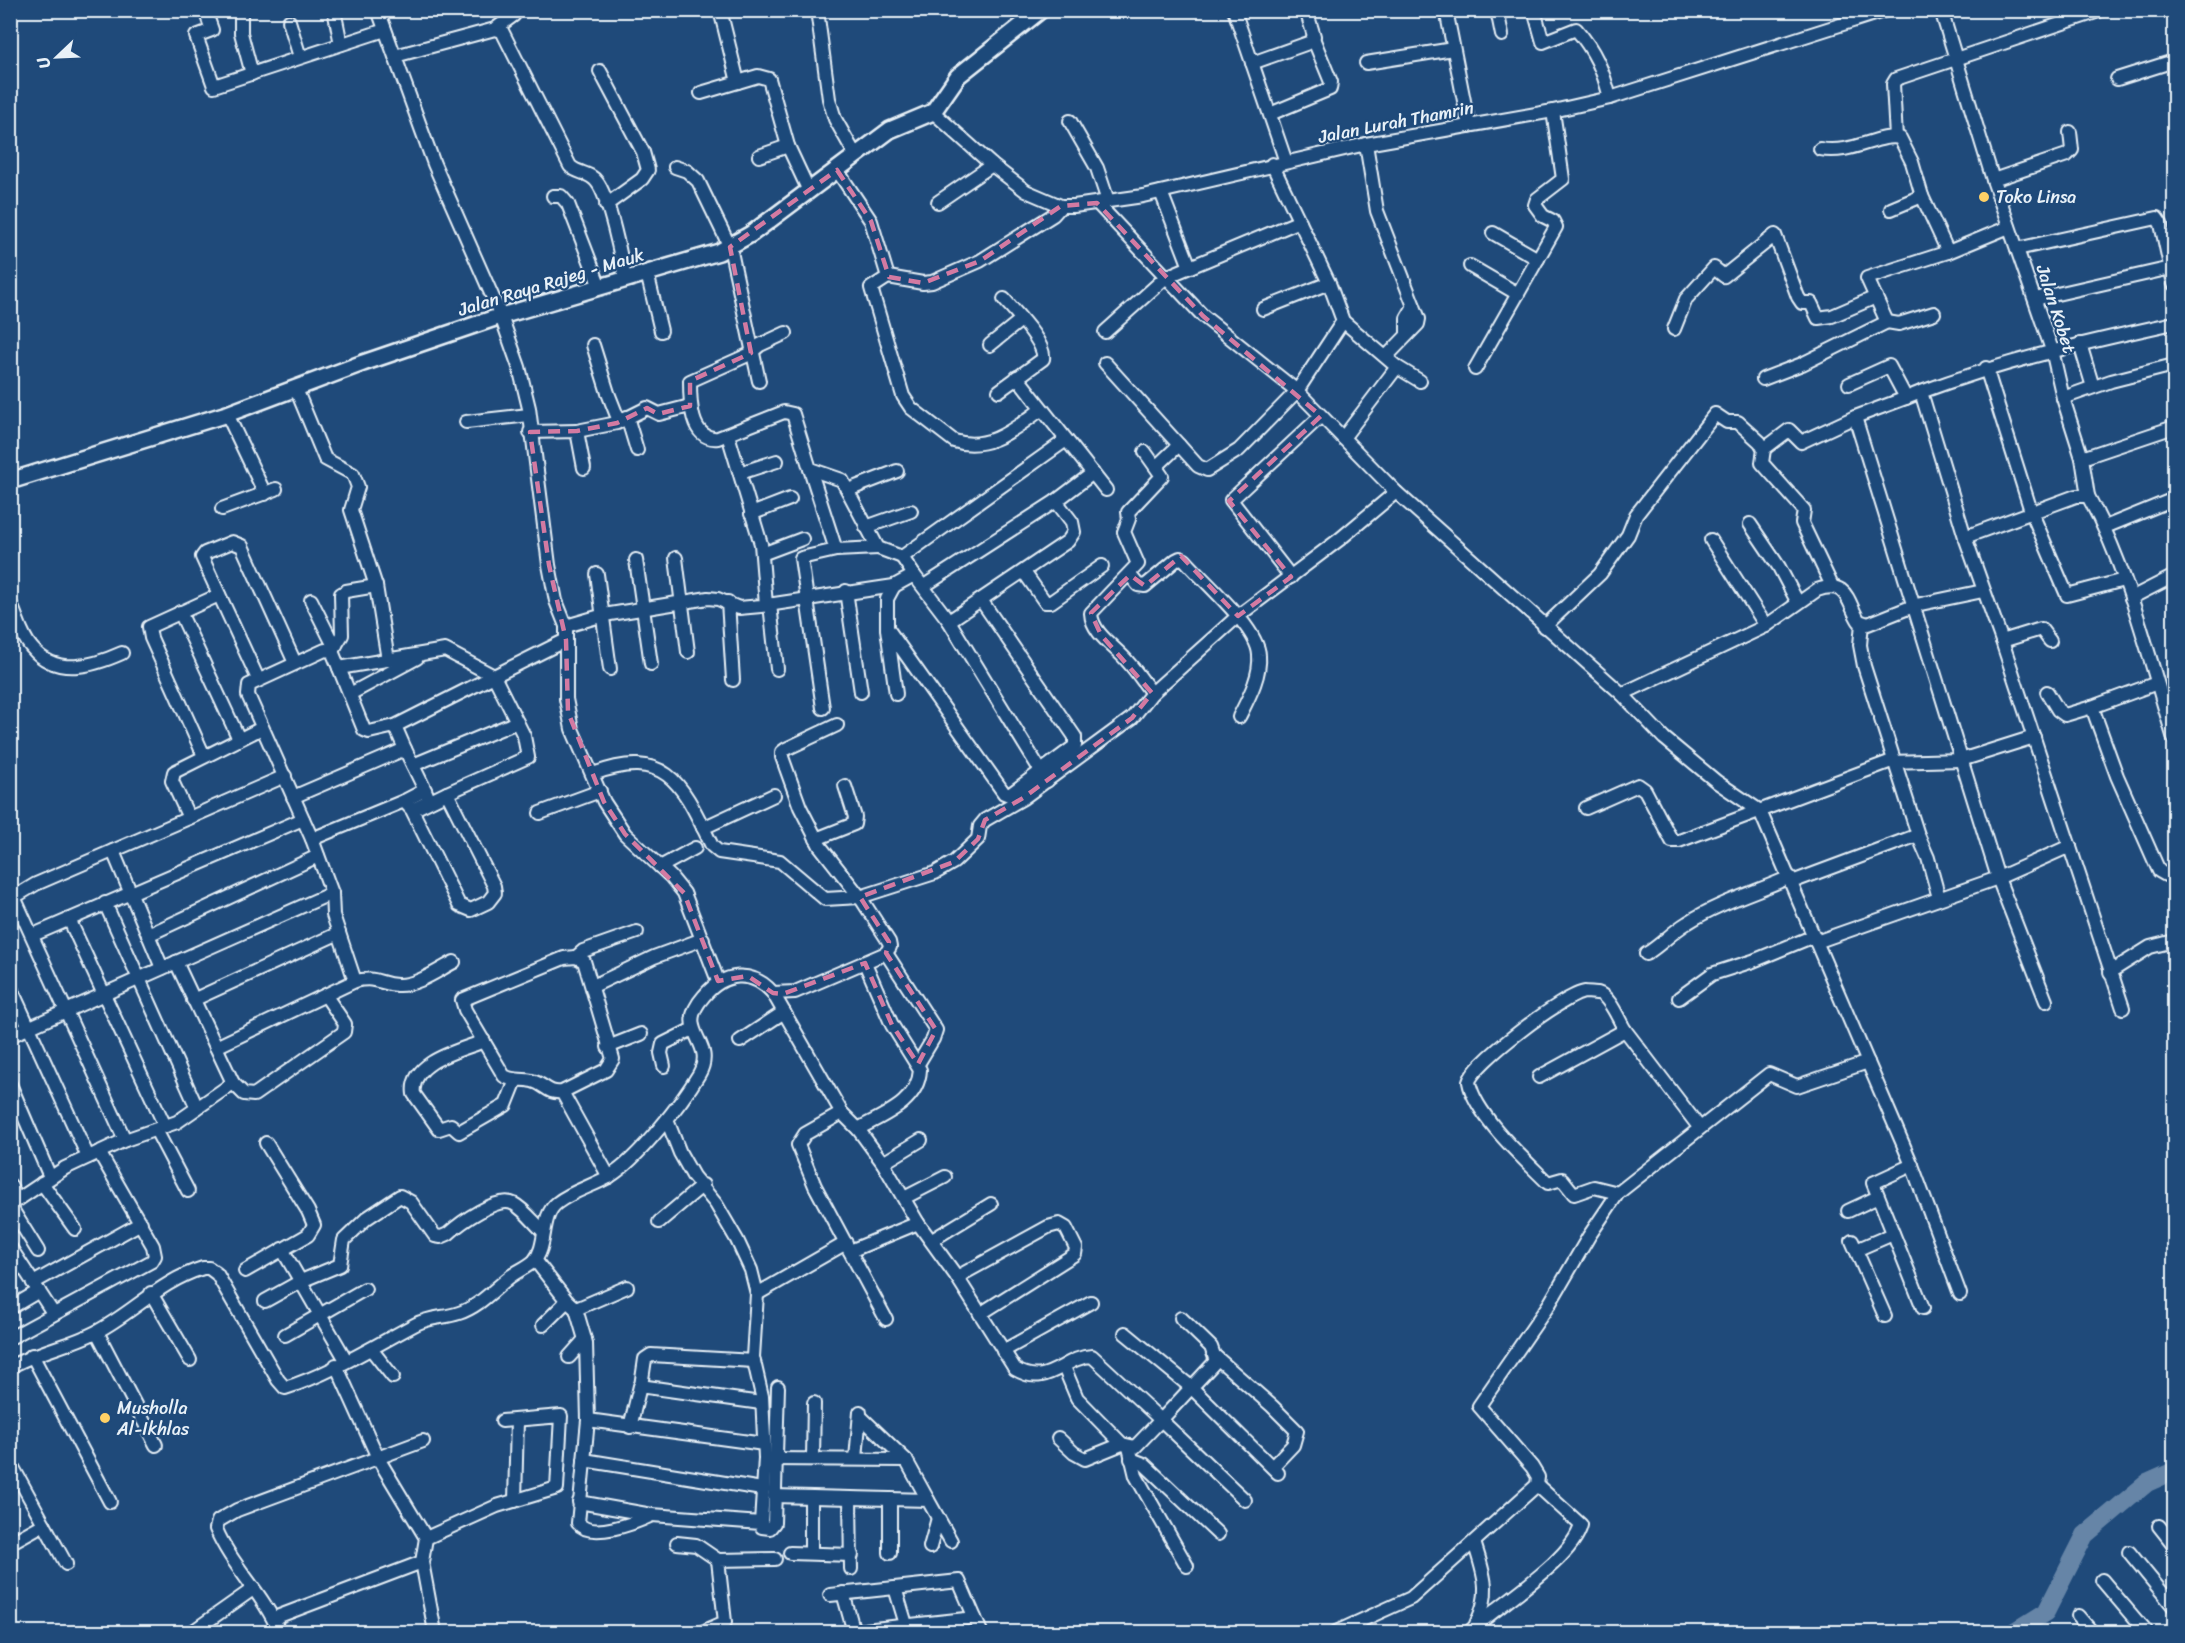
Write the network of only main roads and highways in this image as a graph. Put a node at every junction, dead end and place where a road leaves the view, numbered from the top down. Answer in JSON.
{"nodes":[{"id":1,"x":1041,"y":10,"type":"edge"},
{"id":2,"x":10,"y":481,"type":"edge"}],
"edges":[{"from":1,"to":2,"type":"main road","name":"Jalan Raya Rajeg - Mauk"}]}
